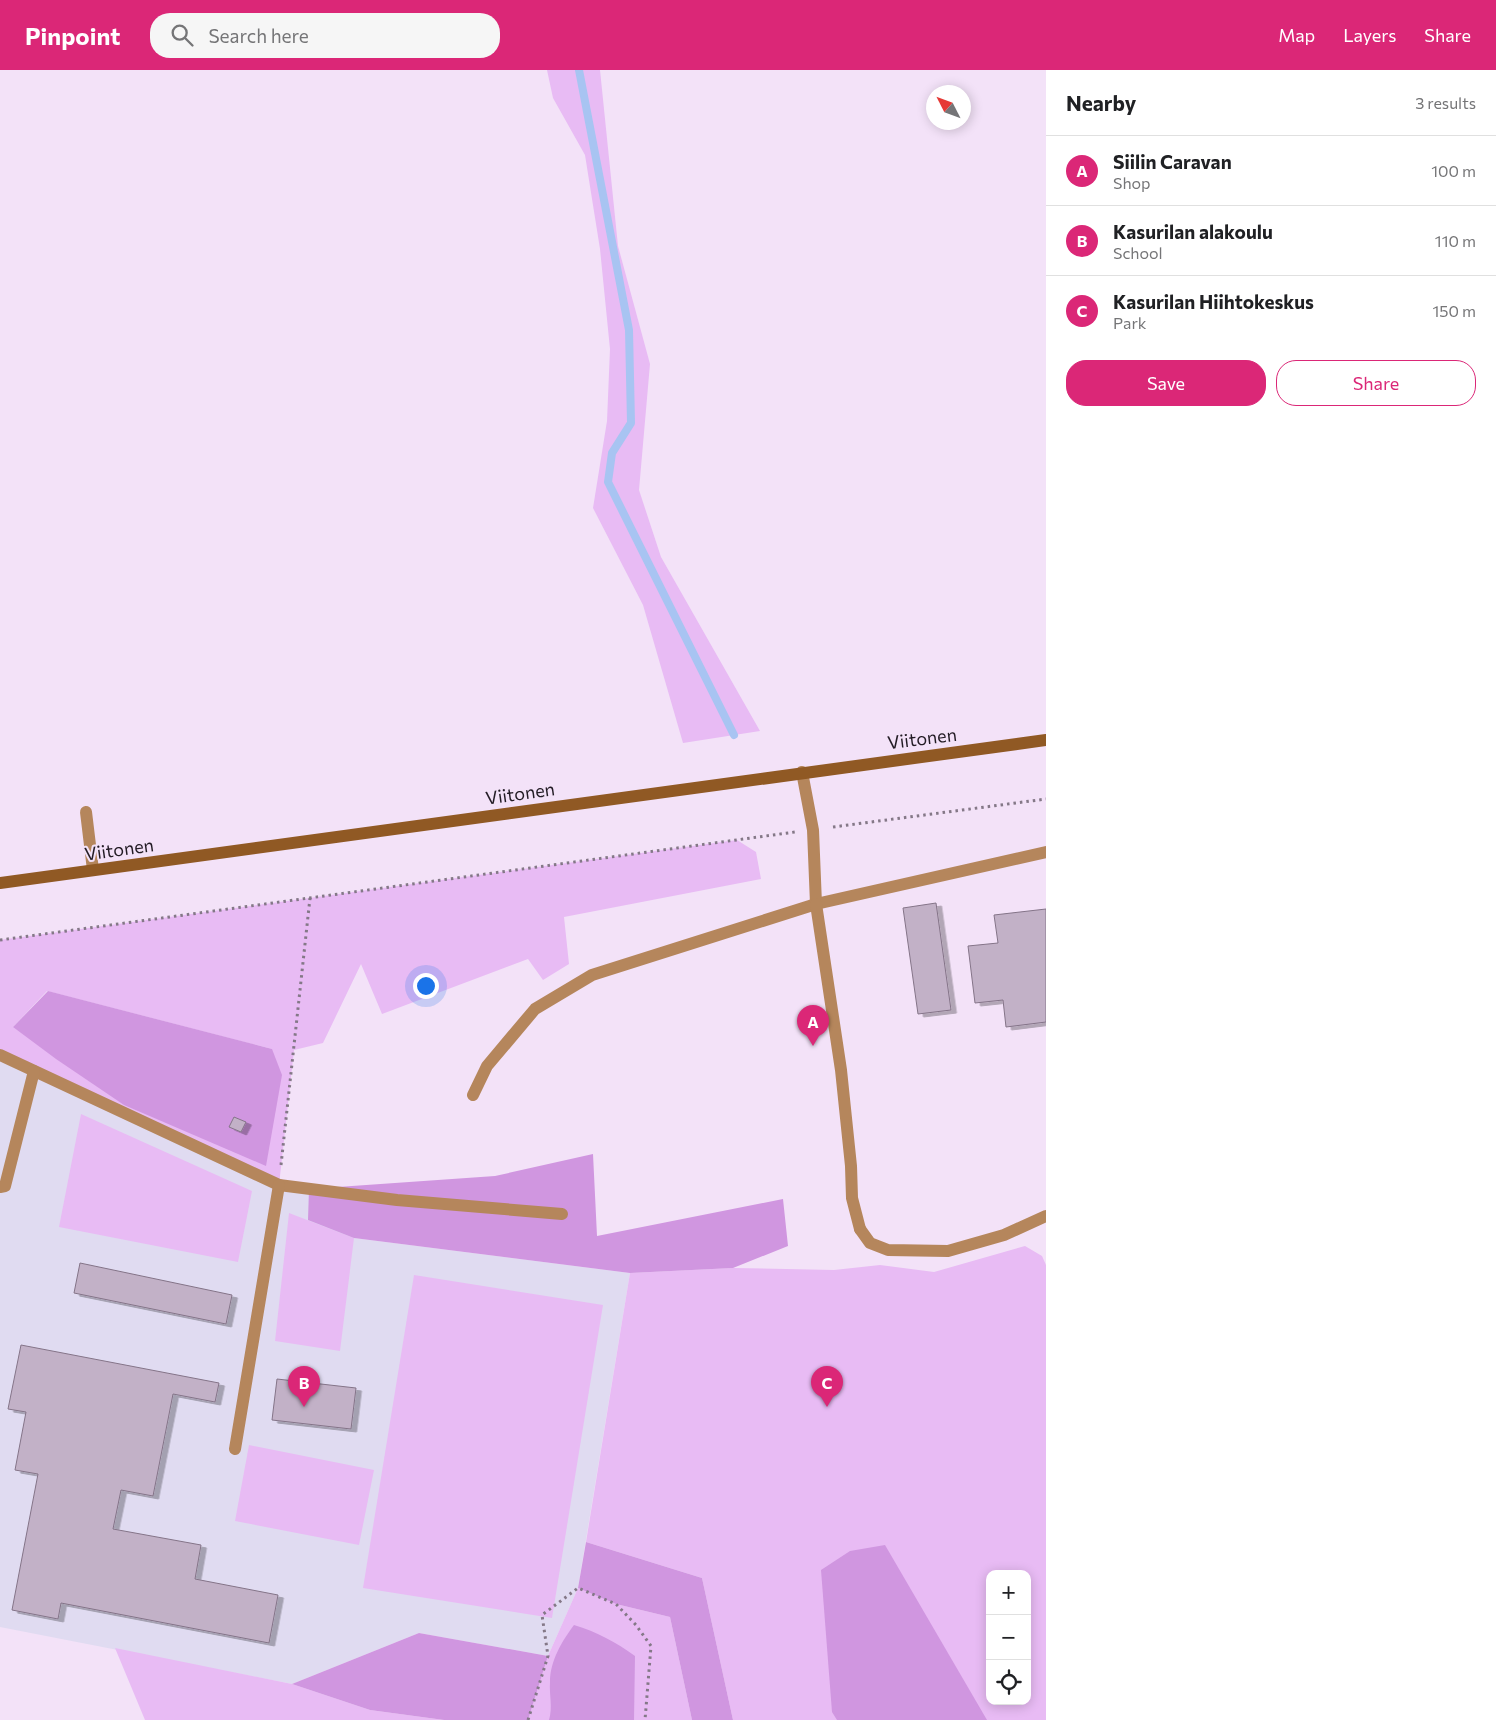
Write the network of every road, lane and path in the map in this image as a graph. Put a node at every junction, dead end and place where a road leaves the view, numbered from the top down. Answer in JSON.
{"nodes":[{"id":1,"x":1046,"y":740,"type":"edge"},
{"id":2,"x":802,"y":772,"type":"junction"},
{"id":3,"x":1046,"y":799,"type":"edge"},
{"id":4,"x":86,"y":812,"type":"dead end"},
{"id":5,"x":813,"y":830,"type":"junction"},
{"id":6,"x":1046,"y":852,"type":"edge"},
{"id":7,"x":93,"y":870,"type":"junction"},
{"id":8,"x":0,"y":883,"type":"edge"},
{"id":9,"x":310,"y":898,"type":"junction"},
{"id":10,"x":816,"y":904,"type":"junction"},
{"id":11,"x":0,"y":940,"type":"edge"},
{"id":12,"x":0,"y":1055,"type":"edge"},
{"id":13,"x":34,"y":1071,"type":"junction"},
{"id":14,"x":473,"y":1095,"type":"dead end"},
{"id":15,"x":279,"y":1185,"type":"junction"},
{"id":16,"x":0,"y":1187,"type":"edge"},
{"id":17,"x":562,"y":1214,"type":"dead end"},
{"id":18,"x":1046,"y":1216,"type":"edge"},
{"id":19,"x":235,"y":1450,"type":"dead end"},
{"id":20,"x":528,"y":1720,"type":"edge"},
{"id":21,"x":645,"y":1720,"type":"edge"}],
"edges":[{"from":1,"to":2,"type":"main road","name":"Viitonen"},
{"from":2,"to":5,"type":"street"},
{"from":2,"to":7,"type":"main road","name":"Viitonen"},
{"from":3,"to":5,"type":"path"},
{"from":4,"to":7,"type":"street"},
{"from":5,"to":9,"type":"path"},
{"from":5,"to":10,"type":"street"},
{"from":6,"to":10,"type":"street"},
{"from":7,"to":8,"type":"main road","name":"Viitonen"},
{"from":9,"to":11,"type":"path"},
{"from":9,"to":15,"type":"path"},
{"from":10,"to":14,"type":"street"},
{"from":10,"to":18,"type":"street"},
{"from":12,"to":13,"type":"street"},
{"from":13,"to":15,"type":"street"},
{"from":13,"to":16,"type":"street"},
{"from":15,"to":17,"type":"street"},
{"from":15,"to":19,"type":"street"},
{"from":20,"to":21,"type":"path"}]}
